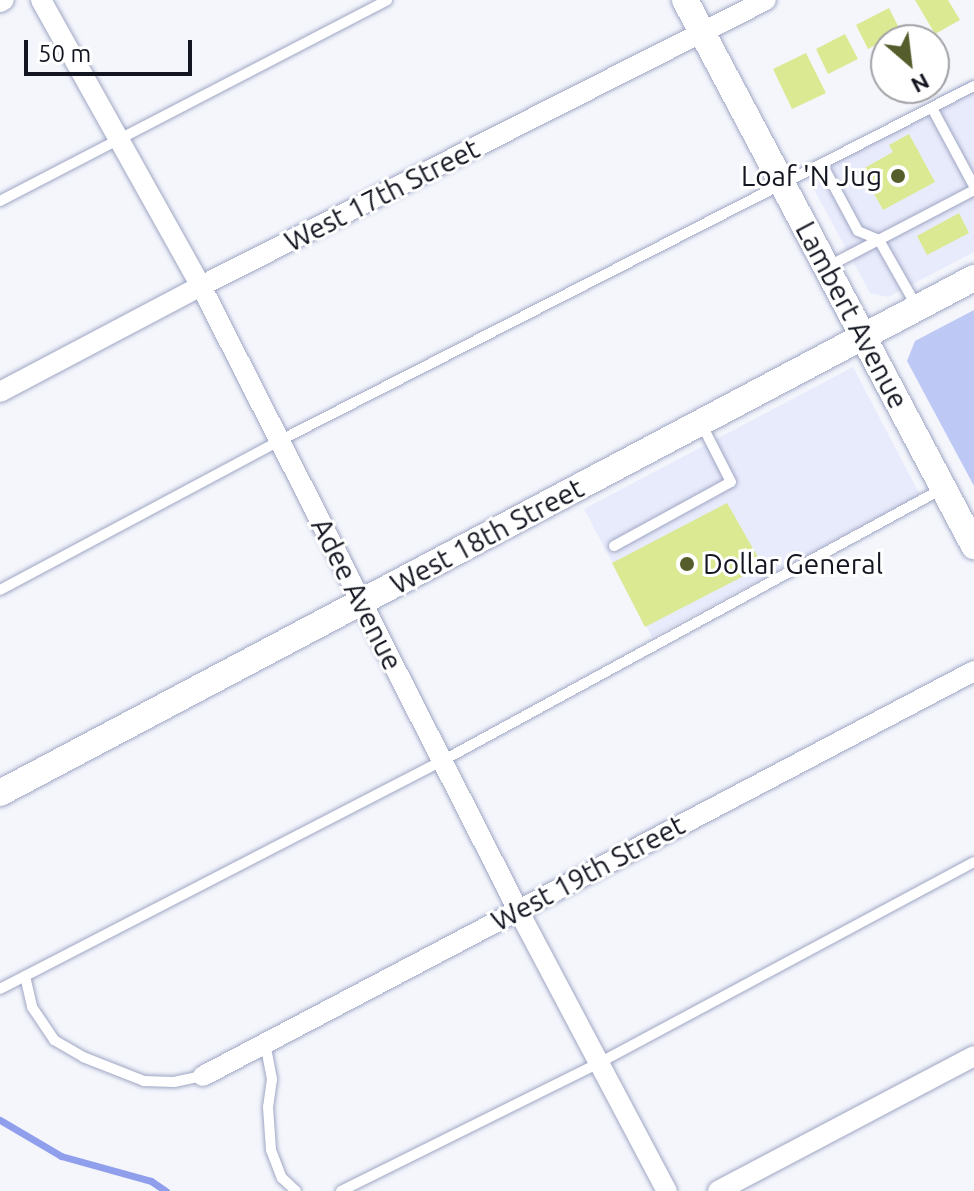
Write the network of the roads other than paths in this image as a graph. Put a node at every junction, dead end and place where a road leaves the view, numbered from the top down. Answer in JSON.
{"nodes":[{"id":1,"x":41,"y":0,"type":"edge"},
{"id":2,"x":387,"y":0,"type":"edge"},
{"id":3,"x":685,"y":0,"type":"edge"},
{"id":4,"x":766,"y":0,"type":"edge"},
{"id":5,"x":703,"y":34,"type":"junction"},
{"id":6,"x":974,"y":86,"type":"edge"},
{"id":7,"x":932,"y":108,"type":"junction"},
{"id":8,"x":118,"y":139,"type":"junction"},
{"id":9,"x":822,"y":164,"type":"junction"},
{"id":10,"x":782,"y":182,"type":"junction"},
{"id":11,"x":974,"y":188,"type":"edge"},
{"id":12,"x":0,"y":201,"type":"edge"},
{"id":13,"x":879,"y":240,"type":"junction"},
{"id":14,"x":827,"y":268,"type":"junction"},
{"id":15,"x":974,"y":278,"type":"edge"},
{"id":16,"x":201,"y":286,"type":"junction"},
{"id":17,"x":917,"y":307,"type":"junction"},
{"id":18,"x":864,"y":337,"type":"junction"},
{"id":19,"x":0,"y":392,"type":"edge"},
{"id":20,"x":701,"y":423,"type":"junction"},
{"id":21,"x":279,"y":441,"type":"junction"},
{"id":22,"x":944,"y":488,"type":"junction"},
{"id":23,"x":614,"y":546,"type":"dead end"},
{"id":24,"x":974,"y":546,"type":"edge"},
{"id":25,"x":0,"y":590,"type":"edge"},
{"id":26,"x":361,"y":602,"type":"junction"},
{"id":27,"x":974,"y":671,"type":"edge"},
{"id":28,"x":442,"y":761,"type":"junction"},
{"id":29,"x":0,"y":793,"type":"edge"},
{"id":30,"x":974,"y":862,"type":"edge"},
{"id":31,"x":518,"y":910,"type":"junction"},
{"id":32,"x":25,"y":976,"type":"junction"},
{"id":33,"x":0,"y":989,"type":"edge"},
{"id":34,"x":265,"y":1043,"type":"junction"},
{"id":35,"x":974,"y":1056,"type":"edge"},
{"id":36,"x":599,"y":1063,"type":"junction"},
{"id":37,"x":203,"y":1076,"type":"joint"},
{"id":38,"x":296,"y":1191,"type":"edge"},
{"id":39,"x":341,"y":1191,"type":"edge"},
{"id":40,"x":667,"y":1191,"type":"edge"},
{"id":41,"x":718,"y":1191,"type":"edge"}],
"edges":[{"from":1,"to":8,"type":"street","name":"Adee Avenue"},
{"from":2,"to":8,"type":"lane"},
{"from":3,"to":5,"type":"street","name":"Lambert Avenue"},
{"from":4,"to":5,"type":"street","name":"West 17th Street"},
{"from":5,"to":10,"type":"street","name":"Lambert Avenue"},
{"from":5,"to":16,"type":"street","name":"West 17th Street"},
{"from":6,"to":7,"type":"lane"},
{"from":7,"to":9,"type":"lane"},
{"from":7,"to":11,"type":"lane"},
{"from":8,"to":12,"type":"lane"},
{"from":8,"to":16,"type":"street","name":"Adee Avenue"},
{"from":9,"to":10,"type":"lane"},
{"from":9,"to":13,"type":"lane"},
{"from":10,"to":14,"type":"street","name":"Lambert Avenue"},
{"from":10,"to":21,"type":"lane"},
{"from":11,"to":13,"type":"lane"},
{"from":13,"to":14,"type":"lane"},
{"from":13,"to":17,"type":"lane"},
{"from":14,"to":18,"type":"street","name":"Lambert Avenue"},
{"from":15,"to":17,"type":"street","name":"West 18th Street"},
{"from":16,"to":19,"type":"street","name":"West 17th Street"},
{"from":16,"to":21,"type":"street","name":"Adee Avenue"},
{"from":17,"to":18,"type":"street","name":"West 18th Street"},
{"from":18,"to":20,"type":"street","name":"West 18th Street"},
{"from":18,"to":22,"type":"street","name":"Lambert Avenue"},
{"from":20,"to":23,"type":"lane"},
{"from":20,"to":26,"type":"street","name":"West 18th Street"},
{"from":21,"to":25,"type":"lane"},
{"from":21,"to":26,"type":"street","name":"Adee Avenue"},
{"from":22,"to":24,"type":"street","name":"Lambert Avenue"},
{"from":22,"to":28,"type":"lane"},
{"from":26,"to":28,"type":"street","name":"Adee Avenue"},
{"from":26,"to":29,"type":"street","name":"West 18th Street"},
{"from":27,"to":31,"type":"street","name":"West 19th Street"},
{"from":28,"to":31,"type":"street","name":"Adee Avenue"},
{"from":28,"to":32,"type":"lane"},
{"from":30,"to":36,"type":"lane"},
{"from":31,"to":34,"type":"street","name":"West 19th Street"},
{"from":31,"to":36,"type":"street","name":"Adee Avenue"},
{"from":32,"to":33,"type":"lane"},
{"from":32,"to":37,"type":"lane"},
{"from":34,"to":37,"type":"street","name":"West 19th Street"},
{"from":34,"to":38,"type":"lane"},
{"from":35,"to":41,"type":"street"},
{"from":36,"to":39,"type":"lane"},
{"from":36,"to":40,"type":"street","name":"Adee Avenue"}]}
